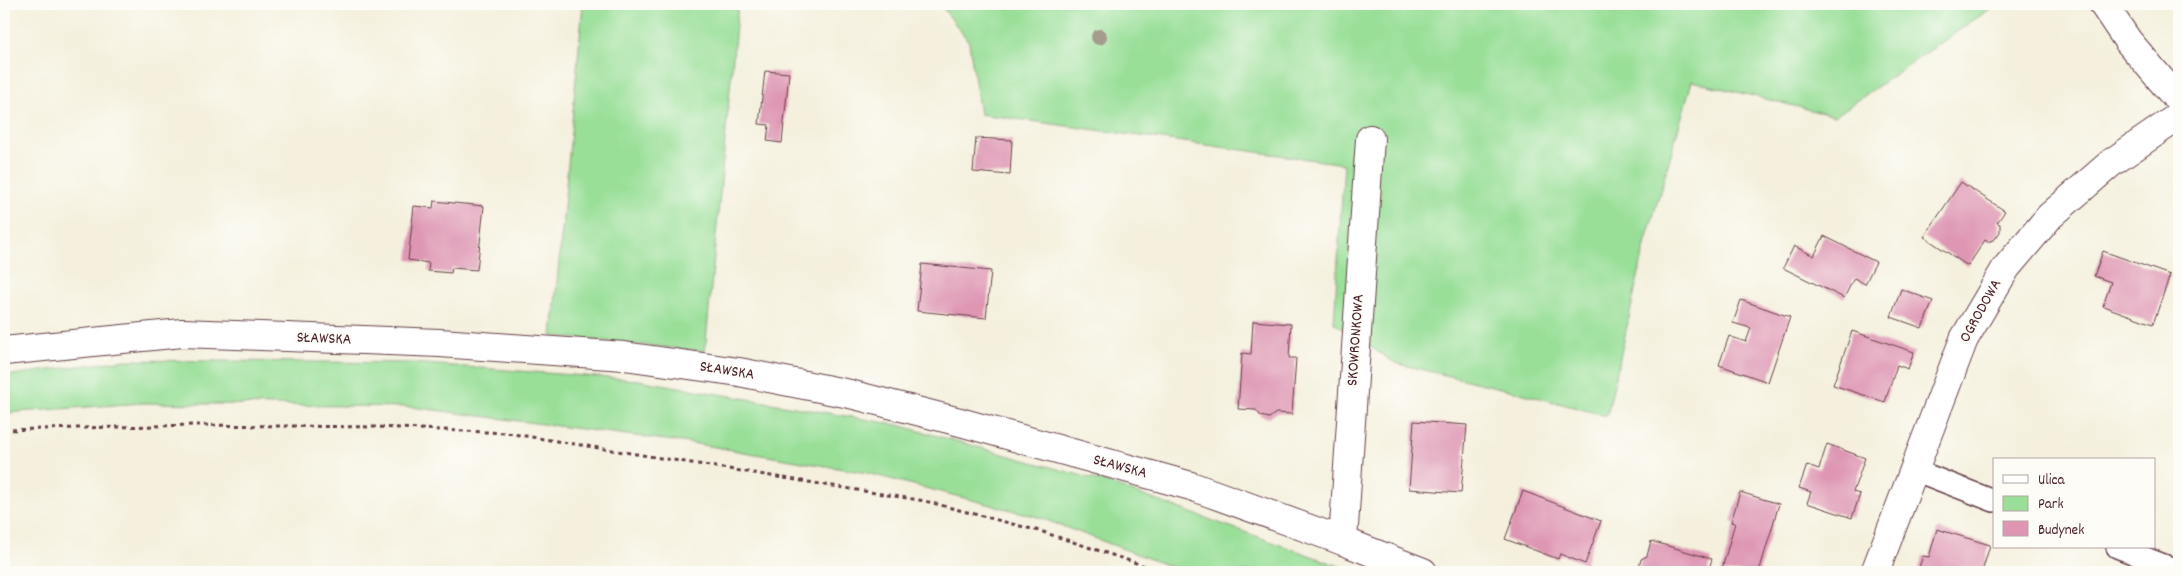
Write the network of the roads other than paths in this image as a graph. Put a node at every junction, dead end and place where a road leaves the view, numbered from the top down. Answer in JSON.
{"nodes":[{"id":1,"x":2103,"y":4,"type":"edge"},
{"id":2,"x":2179,"y":101,"type":"edge"},
{"id":3,"x":2179,"y":116,"type":"edge"},
{"id":4,"x":1370,"y":139,"type":"dead end"},
{"id":5,"x":4,"y":351,"type":"edge"},
{"id":6,"x":1914,"y":470,"type":"junction"},
{"id":7,"x":1993,"y":501,"type":"edge"},
{"id":8,"x":1343,"y":541,"type":"junction"},
{"id":9,"x":2120,"y":548,"type":"edge"},
{"id":10,"x":2179,"y":571,"type":"edge"},
{"id":11,"x":1423,"y":572,"type":"edge"},
{"id":12,"x":1876,"y":572,"type":"edge"}],
"edges":[{"from":1,"to":2,"type":"street"},
{"from":3,"to":6,"type":"street","name":"OGRODOWA"},
{"from":4,"to":8,"type":"street","name":"SKOWRONKOWA"},
{"from":5,"to":8,"type":"street","name":"SŁAWSKA"},
{"from":6,"to":7,"type":"lane"},
{"from":6,"to":12,"type":"street","name":"OGRODOWA"},
{"from":8,"to":11,"type":"street","name":"SŁAWSKA"},
{"from":9,"to":10,"type":"lane"}]}
